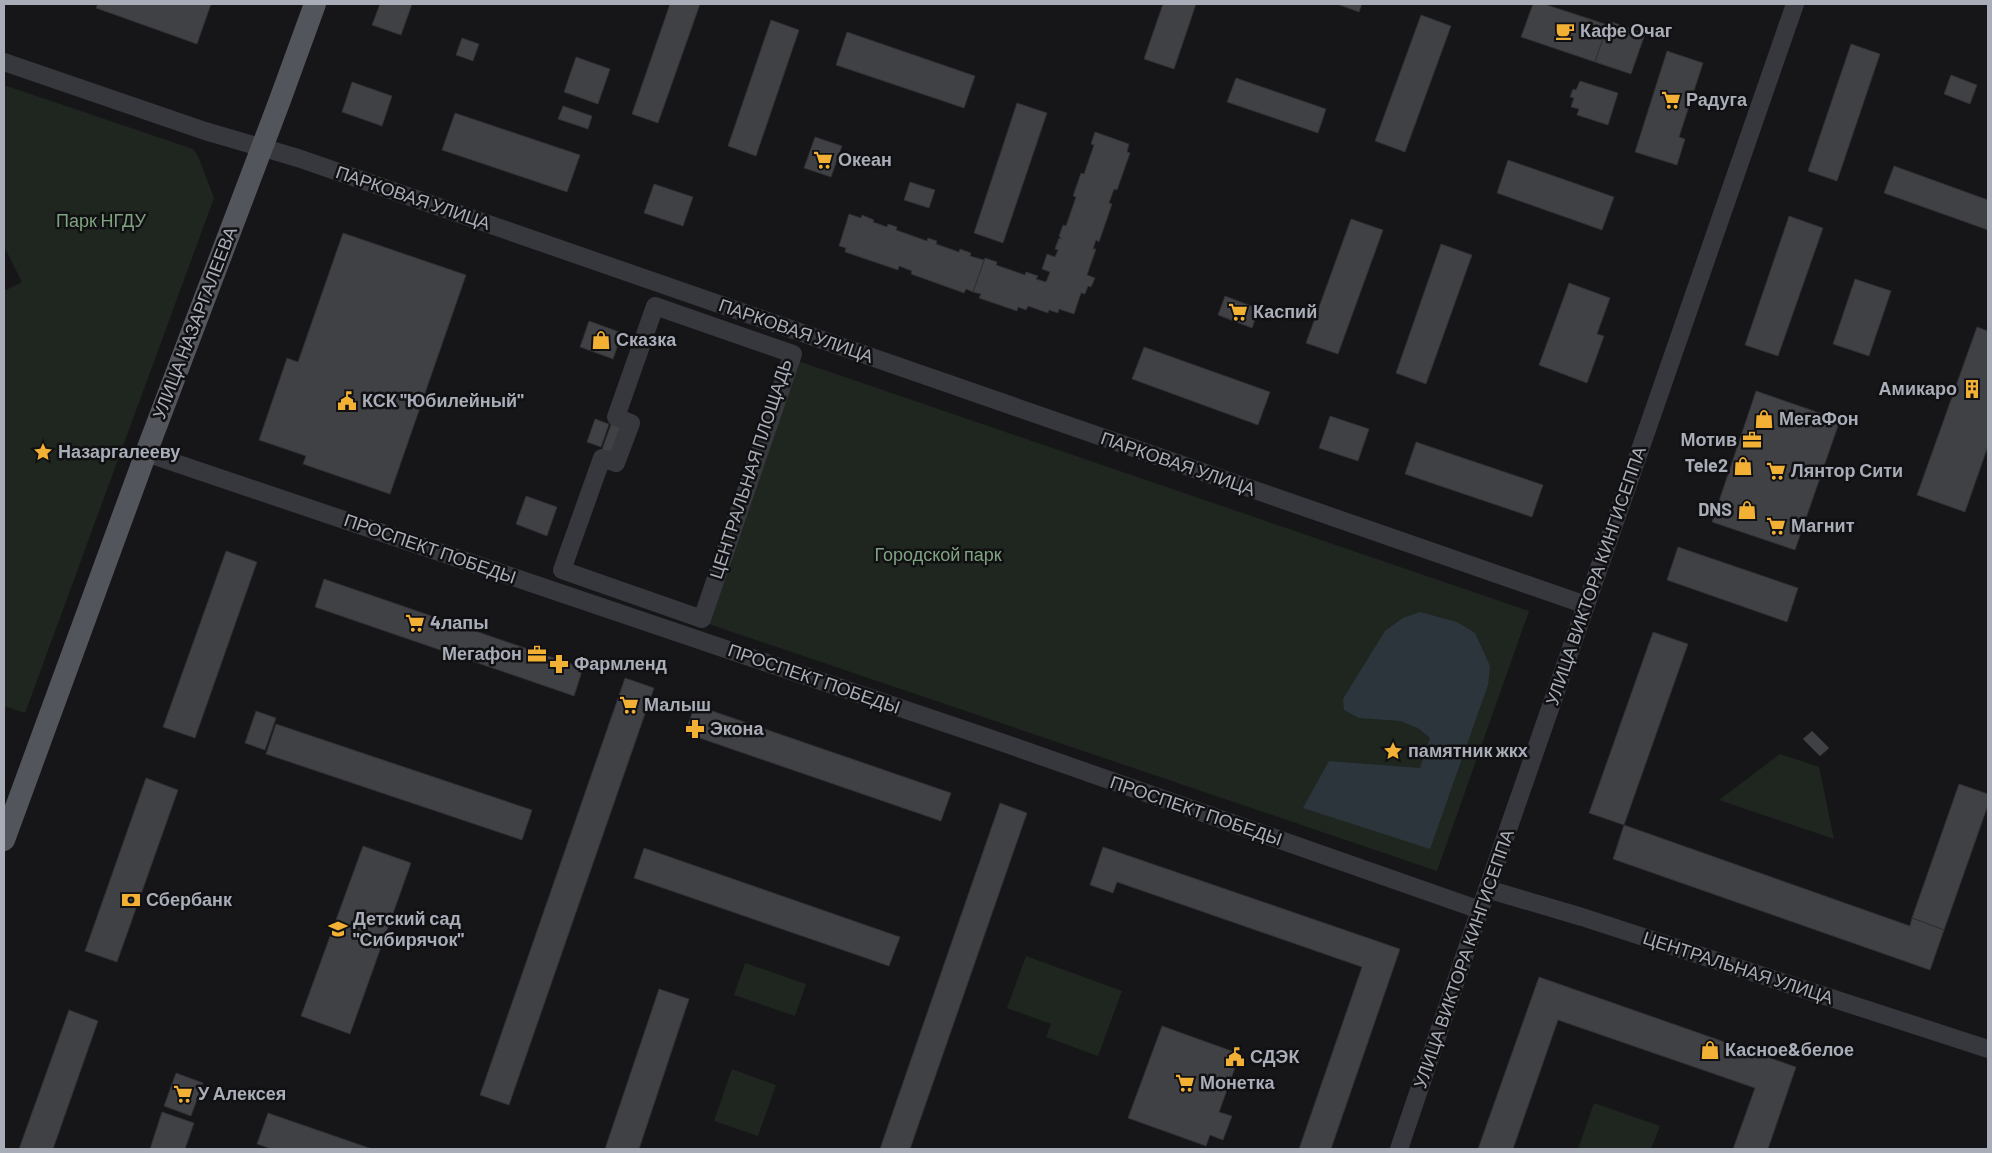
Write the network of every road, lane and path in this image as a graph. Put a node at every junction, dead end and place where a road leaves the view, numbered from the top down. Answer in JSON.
{"nodes":[{"id":1,"x":315,"y":4,"type":"edge"},
{"id":2,"x":1795,"y":4,"type":"edge"},
{"id":3,"x":4,"y":62,"type":"edge"},
{"id":4,"x":262,"y":147,"type":"junction"},
{"id":5,"x":146,"y":453,"type":"junction"},
{"id":6,"x":562,"y":570,"type":"joint"},
{"id":7,"x":1586,"y":605,"type":"junction"},
{"id":8,"x":4,"y":840,"type":"edge"},
{"id":9,"x":1487,"y":889,"type":"junction"},
{"id":10,"x":1480,"y":910,"type":"junction"},
{"id":11,"x":1988,"y":1049,"type":"edge"},
{"id":12,"x":1399,"y":1149,"type":"edge"}],
"edges":[{"from":1,"to":4,"type":"main road","name":"УЛИЦА НАЗАРГАЛЕЕВА"},
{"from":2,"to":7,"type":"street","name":"УЛИЦА ВИКТОРА КИНГИСЕППА"},
{"from":3,"to":4,"type":"street","name":"ПАРКОВАЯ УЛИЦА"},
{"from":4,"to":5,"type":"main road","name":"УЛИЦА НАЗАРГАЛЕЕВА"},
{"from":4,"to":7,"type":"street","name":"ПАРКОВАЯ УЛИЦА"},
{"from":5,"to":8,"type":"main road","name":"УЛИЦА НАЗАРГАЛЕЕВА"},
{"from":5,"to":10,"type":"street","name":"ПРОСПЕКТ ПОБЕДЫ"},
{"from":6,"to":6,"type":"street","name":"ЦЕНТРАЛЬНАЯ ПЛОЩАДЬ"},
{"from":7,"to":9,"type":"street","name":"УЛИЦА ВИКТОРА КИНГИСЕППА"},
{"from":9,"to":10,"type":"street","name":"УЛИЦА ВИКТОРА КИНГИСЕППА"},
{"from":9,"to":11,"type":"street","name":"ЦЕНТРАЛЬНАЯ УЛИЦА"},
{"from":10,"to":12,"type":"street","name":"УЛИЦА ВИКТОРА КИНГИСЕППА"}]}
